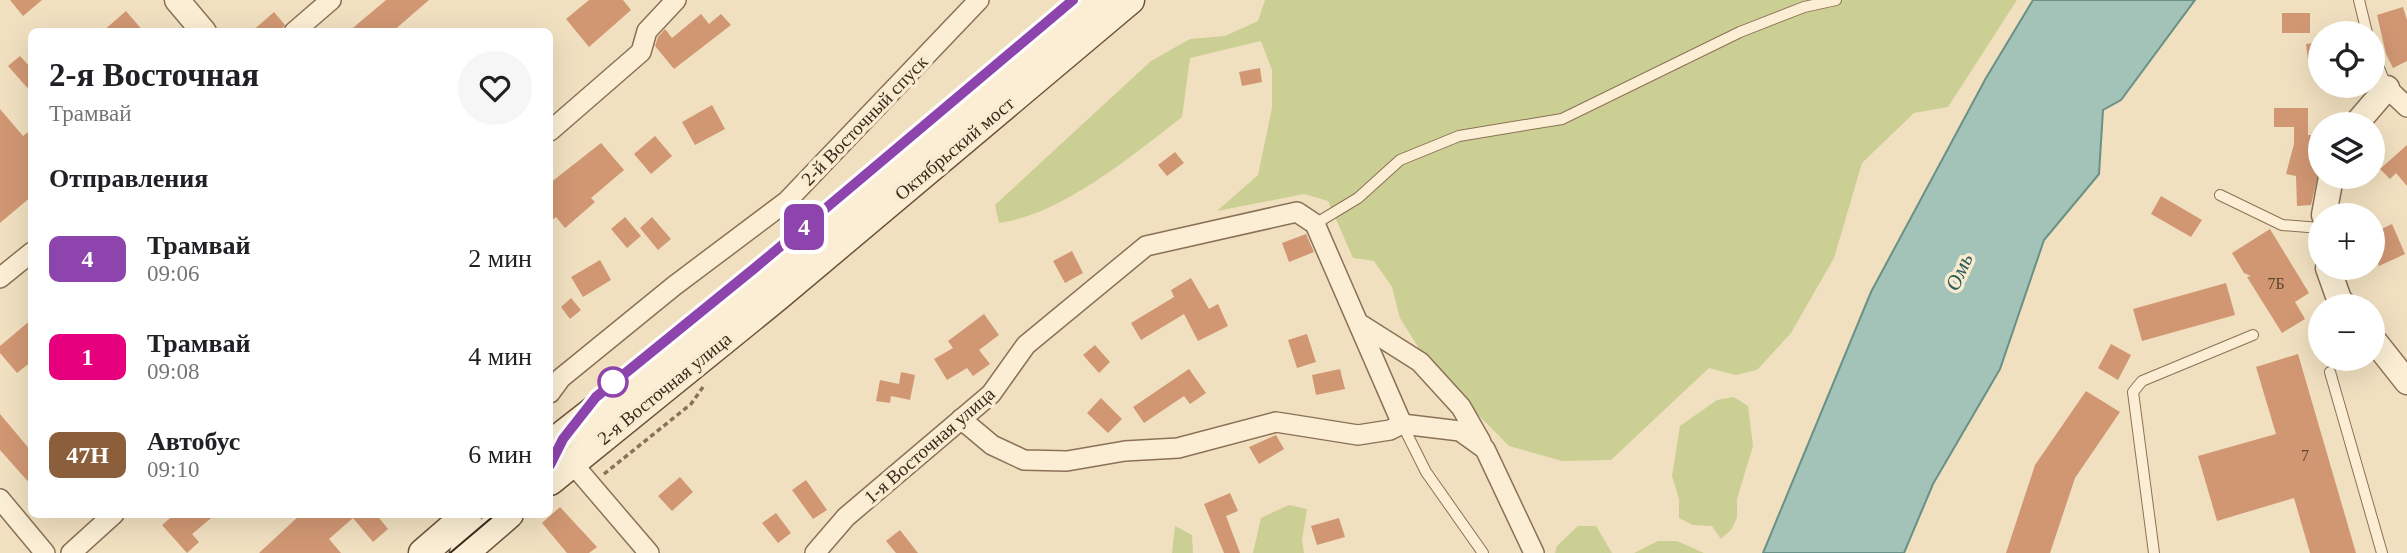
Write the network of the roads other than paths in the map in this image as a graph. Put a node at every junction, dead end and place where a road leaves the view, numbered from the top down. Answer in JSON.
{"nodes":[{"id":1,"x":177,"y":0,"type":"edge"},
{"id":2,"x":331,"y":0,"type":"edge"},
{"id":3,"x":676,"y":0,"type":"edge"},
{"id":4,"x":979,"y":0,"type":"edge"},
{"id":5,"x":1096,"y":0,"type":"edge"},
{"id":6,"x":1130,"y":0,"type":"edge"},
{"id":7,"x":1836,"y":0,"type":"edge"},
{"id":8,"x":2359,"y":0,"type":"edge"},
{"id":9,"x":2364,"y":21,"type":"edge"},
{"id":10,"x":201,"y":28,"type":"edge"},
{"id":11,"x":299,"y":28,"type":"edge"},
{"id":12,"x":2385,"y":83,"type":"edge"},
{"id":13,"x":2387,"y":88,"type":"junction"},
{"id":14,"x":2407,"y":107,"type":"edge"},
{"id":15,"x":2366,"y":112,"type":"edge"},
{"id":16,"x":553,"y":128,"type":"edge"},
{"id":17,"x":2220,"y":195,"type":"dead end"},
{"id":18,"x":1315,"y":224,"type":"junction"},
{"id":19,"x":2308,"y":227,"type":"edge"},
{"id":20,"x":28,"y":255,"type":"edge"},
{"id":21,"x":0,"y":278,"type":"edge"},
{"id":22,"x":771,"y":287,"type":"junction"},
{"id":23,"x":1360,"y":324,"type":"junction"},
{"id":24,"x":2253,"y":335,"type":"dead end"},
{"id":25,"x":2385,"y":354,"type":"edge"},
{"id":26,"x":2330,"y":372,"type":"dead end"},
{"id":27,"x":2407,"y":382,"type":"edge"},
{"id":28,"x":553,"y":389,"type":"edge"},
{"id":29,"x":961,"y":419,"type":"junction"},
{"id":30,"x":1402,"y":424,"type":"junction"},
{"id":31,"x":556,"y":447,"type":"edge"},
{"id":32,"x":1485,"y":449,"type":"junction"},
{"id":33,"x":0,"y":499,"type":"edge"},
{"id":34,"x":110,"y":518,"type":"edge"},
{"id":35,"x":463,"y":518,"type":"edge"},
{"id":36,"x":504,"y":518,"type":"edge"},
{"id":37,"x":45,"y":553,"type":"edge"},
{"id":38,"x":71,"y":553,"type":"edge"},
{"id":39,"x":423,"y":553,"type":"edge"},
{"id":40,"x":464,"y":553,"type":"edge"},
{"id":41,"x":649,"y":553,"type":"edge"},
{"id":42,"x":815,"y":553,"type":"edge"},
{"id":43,"x":1483,"y":553,"type":"edge"},
{"id":44,"x":1534,"y":553,"type":"edge"},
{"id":45,"x":2154,"y":553,"type":"edge"},
{"id":46,"x":2382,"y":553,"type":"edge"}],
"edges":[{"from":1,"to":10,"type":"street"},
{"from":2,"to":11,"type":"street"},
{"from":3,"to":16,"type":"street"},
{"from":4,"to":28,"type":"street","name":"2-й Восточный спуск"},
{"from":5,"to":22,"type":"main road","name":"Октябрьский мост"},
{"from":6,"to":22,"type":"main road","name":"Октябрьский мост"},
{"from":7,"to":18,"type":"lane"},
{"from":8,"to":9,"type":"lane"},
{"from":12,"to":13,"type":"lane"},
{"from":13,"to":14,"type":"street"},
{"from":13,"to":15,"type":"street"},
{"from":17,"to":19,"type":"lane"},
{"from":18,"to":23,"type":"street"},
{"from":18,"to":29,"type":"street","name":"1-я Восточная улица"},
{"from":20,"to":21,"type":"street"},
{"from":22,"to":31,"type":"main road","name":"2-я Восточная улица"},
{"from":23,"to":30,"type":"street"},
{"from":23,"to":32,"type":"street"},
{"from":24,"to":45,"type":"lane"},
{"from":25,"to":27,"type":"street"},
{"from":26,"to":46,"type":"lane"},
{"from":29,"to":30,"type":"street"},
{"from":29,"to":42,"type":"street","name":"1-я Восточная улица"},
{"from":30,"to":32,"type":"street"},
{"from":30,"to":43,"type":"lane"},
{"from":31,"to":41,"type":"street"},
{"from":32,"to":44,"type":"street"},
{"from":33,"to":37,"type":"street"},
{"from":34,"to":38,"type":"street"},
{"from":35,"to":39,"type":"main road"},
{"from":36,"to":40,"type":"main road"}]}
